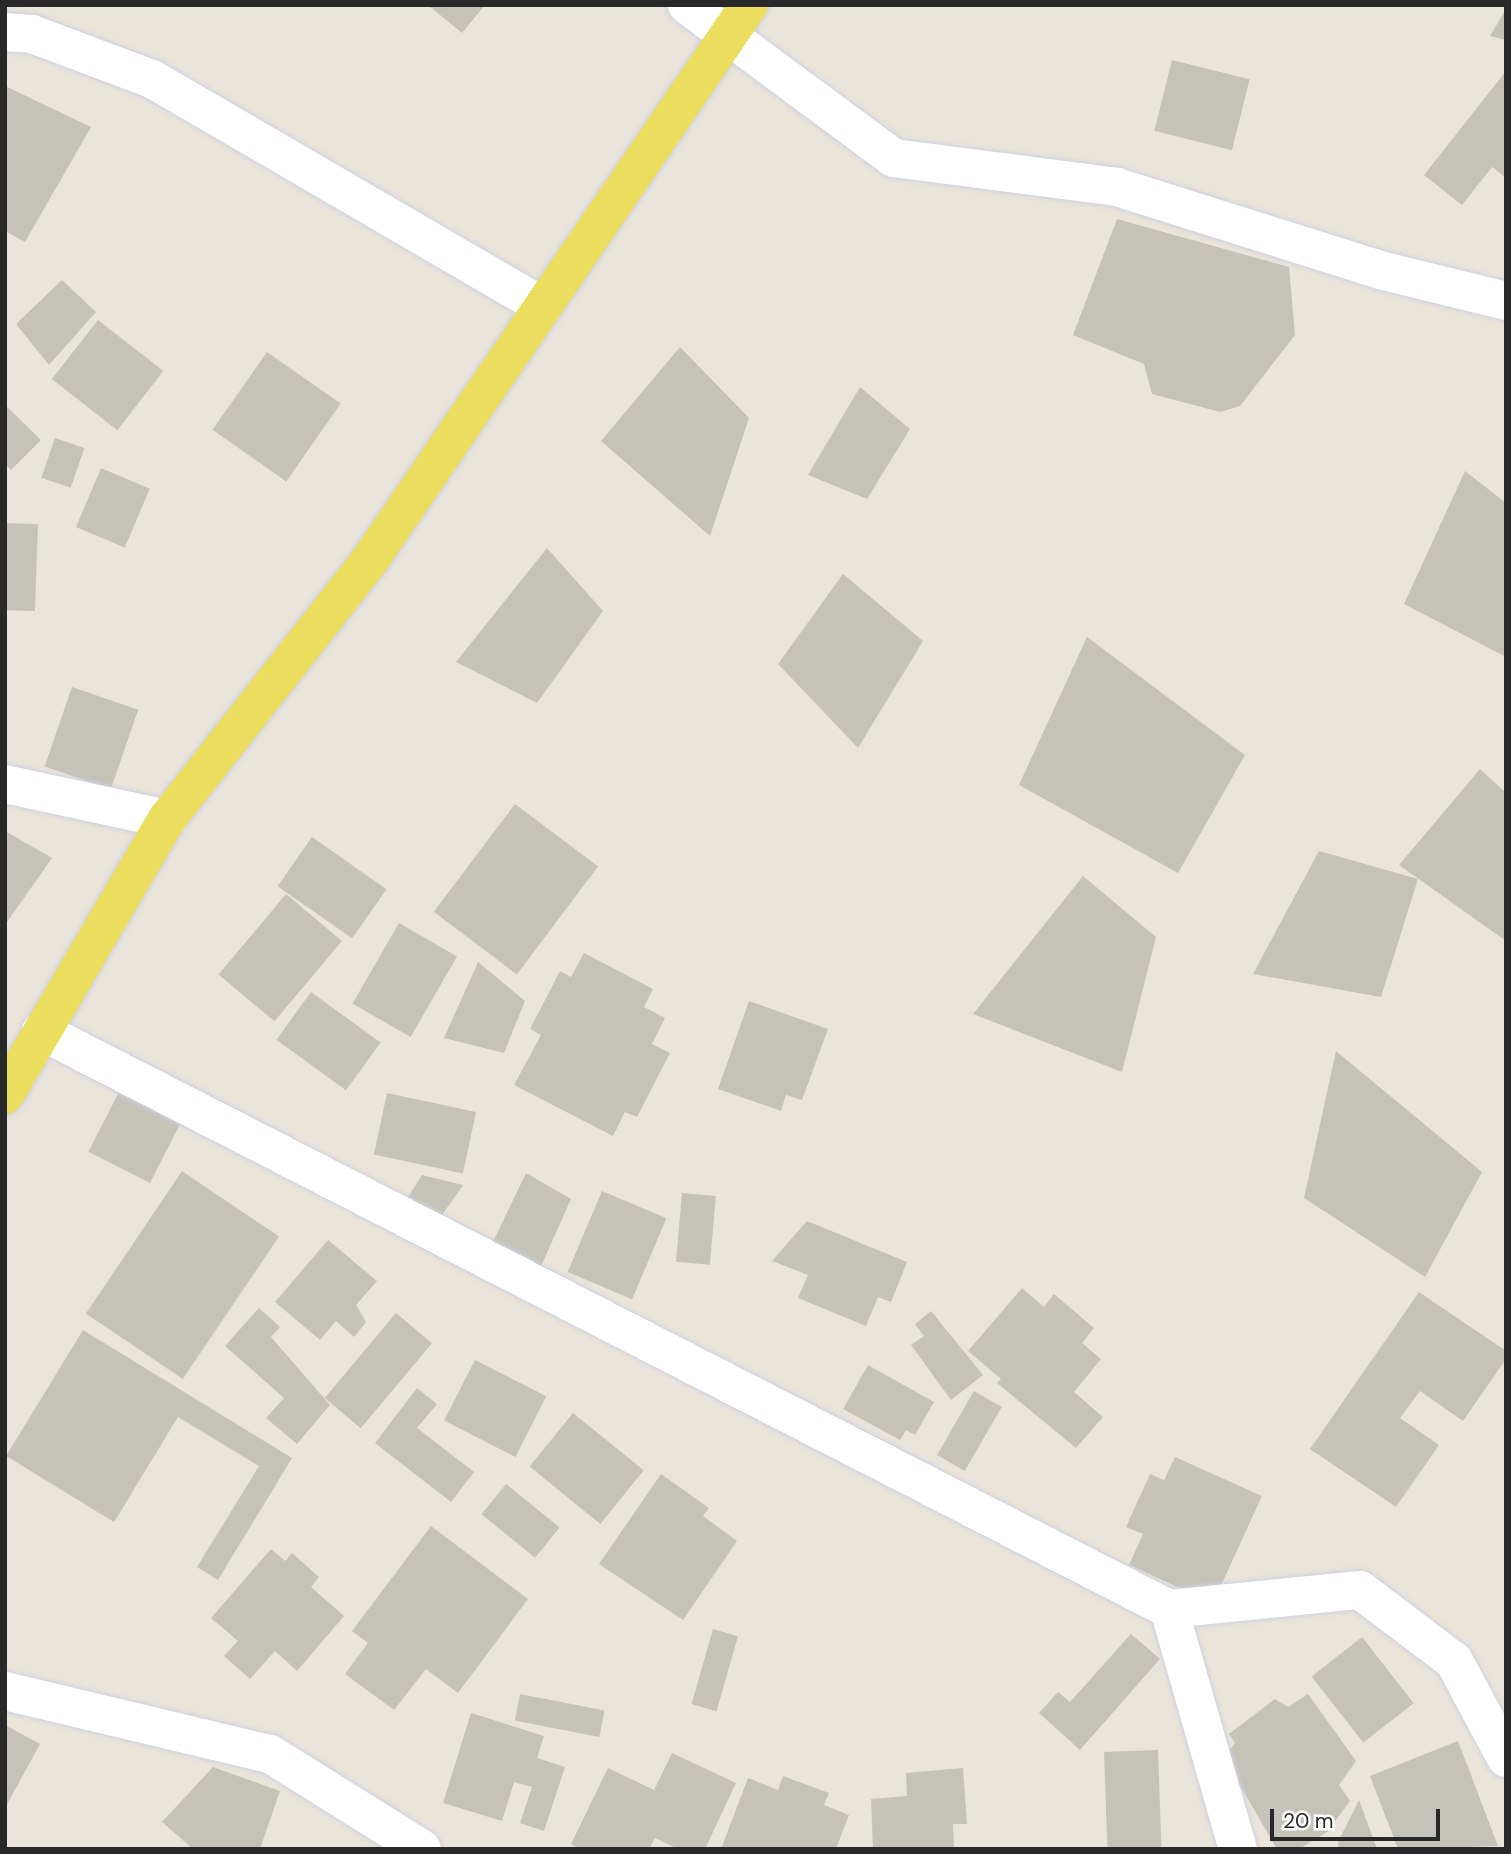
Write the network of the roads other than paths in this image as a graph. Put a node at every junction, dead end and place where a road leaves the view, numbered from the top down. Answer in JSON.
{"nodes":[{"id":1,"x":687,"y":5,"type":"edge"},
{"id":2,"x":749,"y":5,"type":"edge"},
{"id":3,"x":5,"y":32,"type":"edge"},
{"id":4,"x":727,"y":37,"type":"junction"},
{"id":5,"x":1506,"y":301,"type":"edge"},
{"id":6,"x":542,"y":306,"type":"junction"},
{"id":7,"x":5,"y":784,"type":"edge"},
{"id":8,"x":167,"y":819,"type":"junction"},
{"id":9,"x":41,"y":1031,"type":"junction"},
{"id":10,"x":5,"y":1095,"type":"edge"},
{"id":11,"x":1169,"y":1609,"type":"junction"},
{"id":12,"x":5,"y":1691,"type":"edge"},
{"id":13,"x":1506,"y":1758,"type":"edge"},
{"id":14,"x":422,"y":1849,"type":"edge"},
{"id":15,"x":1238,"y":1849,"type":"edge"}],
"edges":[{"from":1,"to":4,"type":"street"},
{"from":2,"to":4,"type":"main road"},
{"from":3,"to":6,"type":"street"},
{"from":4,"to":5,"type":"street"},
{"from":4,"to":6,"type":"main road"},
{"from":6,"to":8,"type":"main road"},
{"from":7,"to":8,"type":"street"},
{"from":8,"to":9,"type":"main road"},
{"from":9,"to":10,"type":"main road"},
{"from":9,"to":11,"type":"street"},
{"from":11,"to":13,"type":"street"},
{"from":11,"to":15,"type":"street"},
{"from":12,"to":14,"type":"street"}]}
